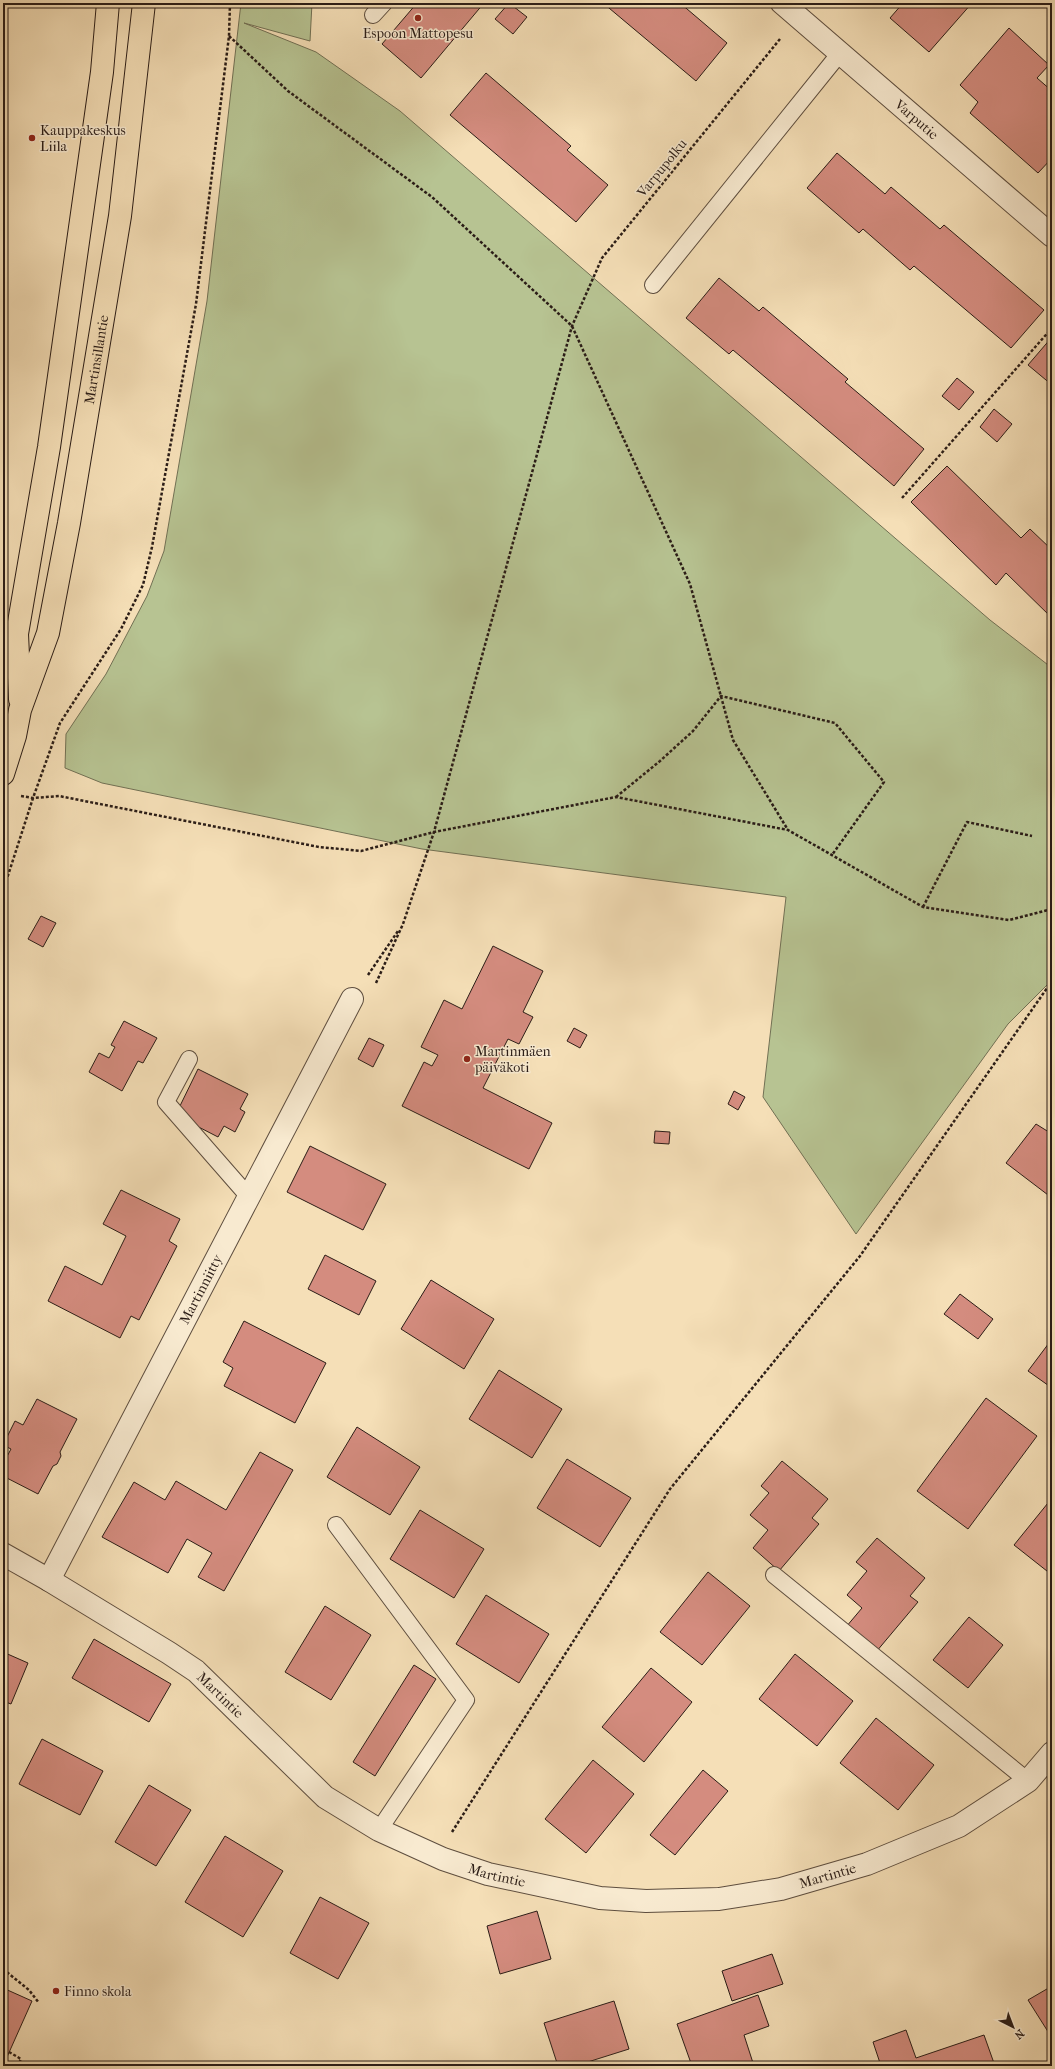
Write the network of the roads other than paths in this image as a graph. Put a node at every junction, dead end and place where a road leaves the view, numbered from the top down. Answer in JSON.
{"nodes":[{"id":1,"x":108,"y":3,"type":"edge"},
{"id":2,"x":144,"y":3,"type":"edge"},
{"id":3,"x":384,"y":3,"type":"edge"},
{"id":4,"x":782,"y":3,"type":"edge"},
{"id":5,"x":373,"y":15,"type":"dead end"},
{"id":6,"x":840,"y":53,"type":"junction"},
{"id":7,"x":1052,"y":236,"type":"edge"},
{"id":8,"x":653,"y":285,"type":"dead end"},
{"id":9,"x":20,"y":710,"type":"junction"},
{"id":10,"x":9,"y":733,"type":"edge"},
{"id":11,"x":3,"y":774,"type":"edge"},
{"id":12,"x":352,"y":999,"type":"road end"},
{"id":13,"x":189,"y":1059,"type":"dead end"},
{"id":14,"x":248,"y":1197,"type":"junction"},
{"id":15,"x":336,"y":1525,"type":"dead end"},
{"id":16,"x":3,"y":1554,"type":"edge"},
{"id":17,"x":774,"y":1575,"type":"dead end"},
{"id":18,"x":49,"y":1580,"type":"junction"},
{"id":19,"x":1052,"y":1753,"type":"edge"},
{"id":20,"x":1028,"y":1781,"type":"junction"},
{"id":21,"x":380,"y":1830,"type":"junction"}],
"edges":[{"from":1,"to":9,"type":"main road","name":"Martinsillantie"},
{"from":2,"to":9,"type":"main road","name":"Martinsillantie"},
{"from":3,"to":5,"type":"lane"},
{"from":4,"to":6,"type":"street","name":"Varputie"},
{"from":6,"to":7,"type":"street","name":"Varputie"},
{"from":6,"to":8,"type":"lane"},
{"from":9,"to":10,"type":"main road","name":"Martinsillantie"},
{"from":10,"to":11,"type":"main road","name":"Martinsillantie"},
{"from":12,"to":14,"type":"street","name":"Martinniitty"},
{"from":13,"to":14,"type":"lane"},
{"from":14,"to":18,"type":"street","name":"Martinniitty"},
{"from":15,"to":21,"type":"lane"},
{"from":16,"to":18,"type":"street","name":"Martintie"},
{"from":17,"to":20,"type":"lane"},
{"from":18,"to":21,"type":"street","name":"Martintie"},
{"from":19,"to":20,"type":"street","name":"Martintie"},
{"from":20,"to":21,"type":"street","name":"Martintie"}]}
